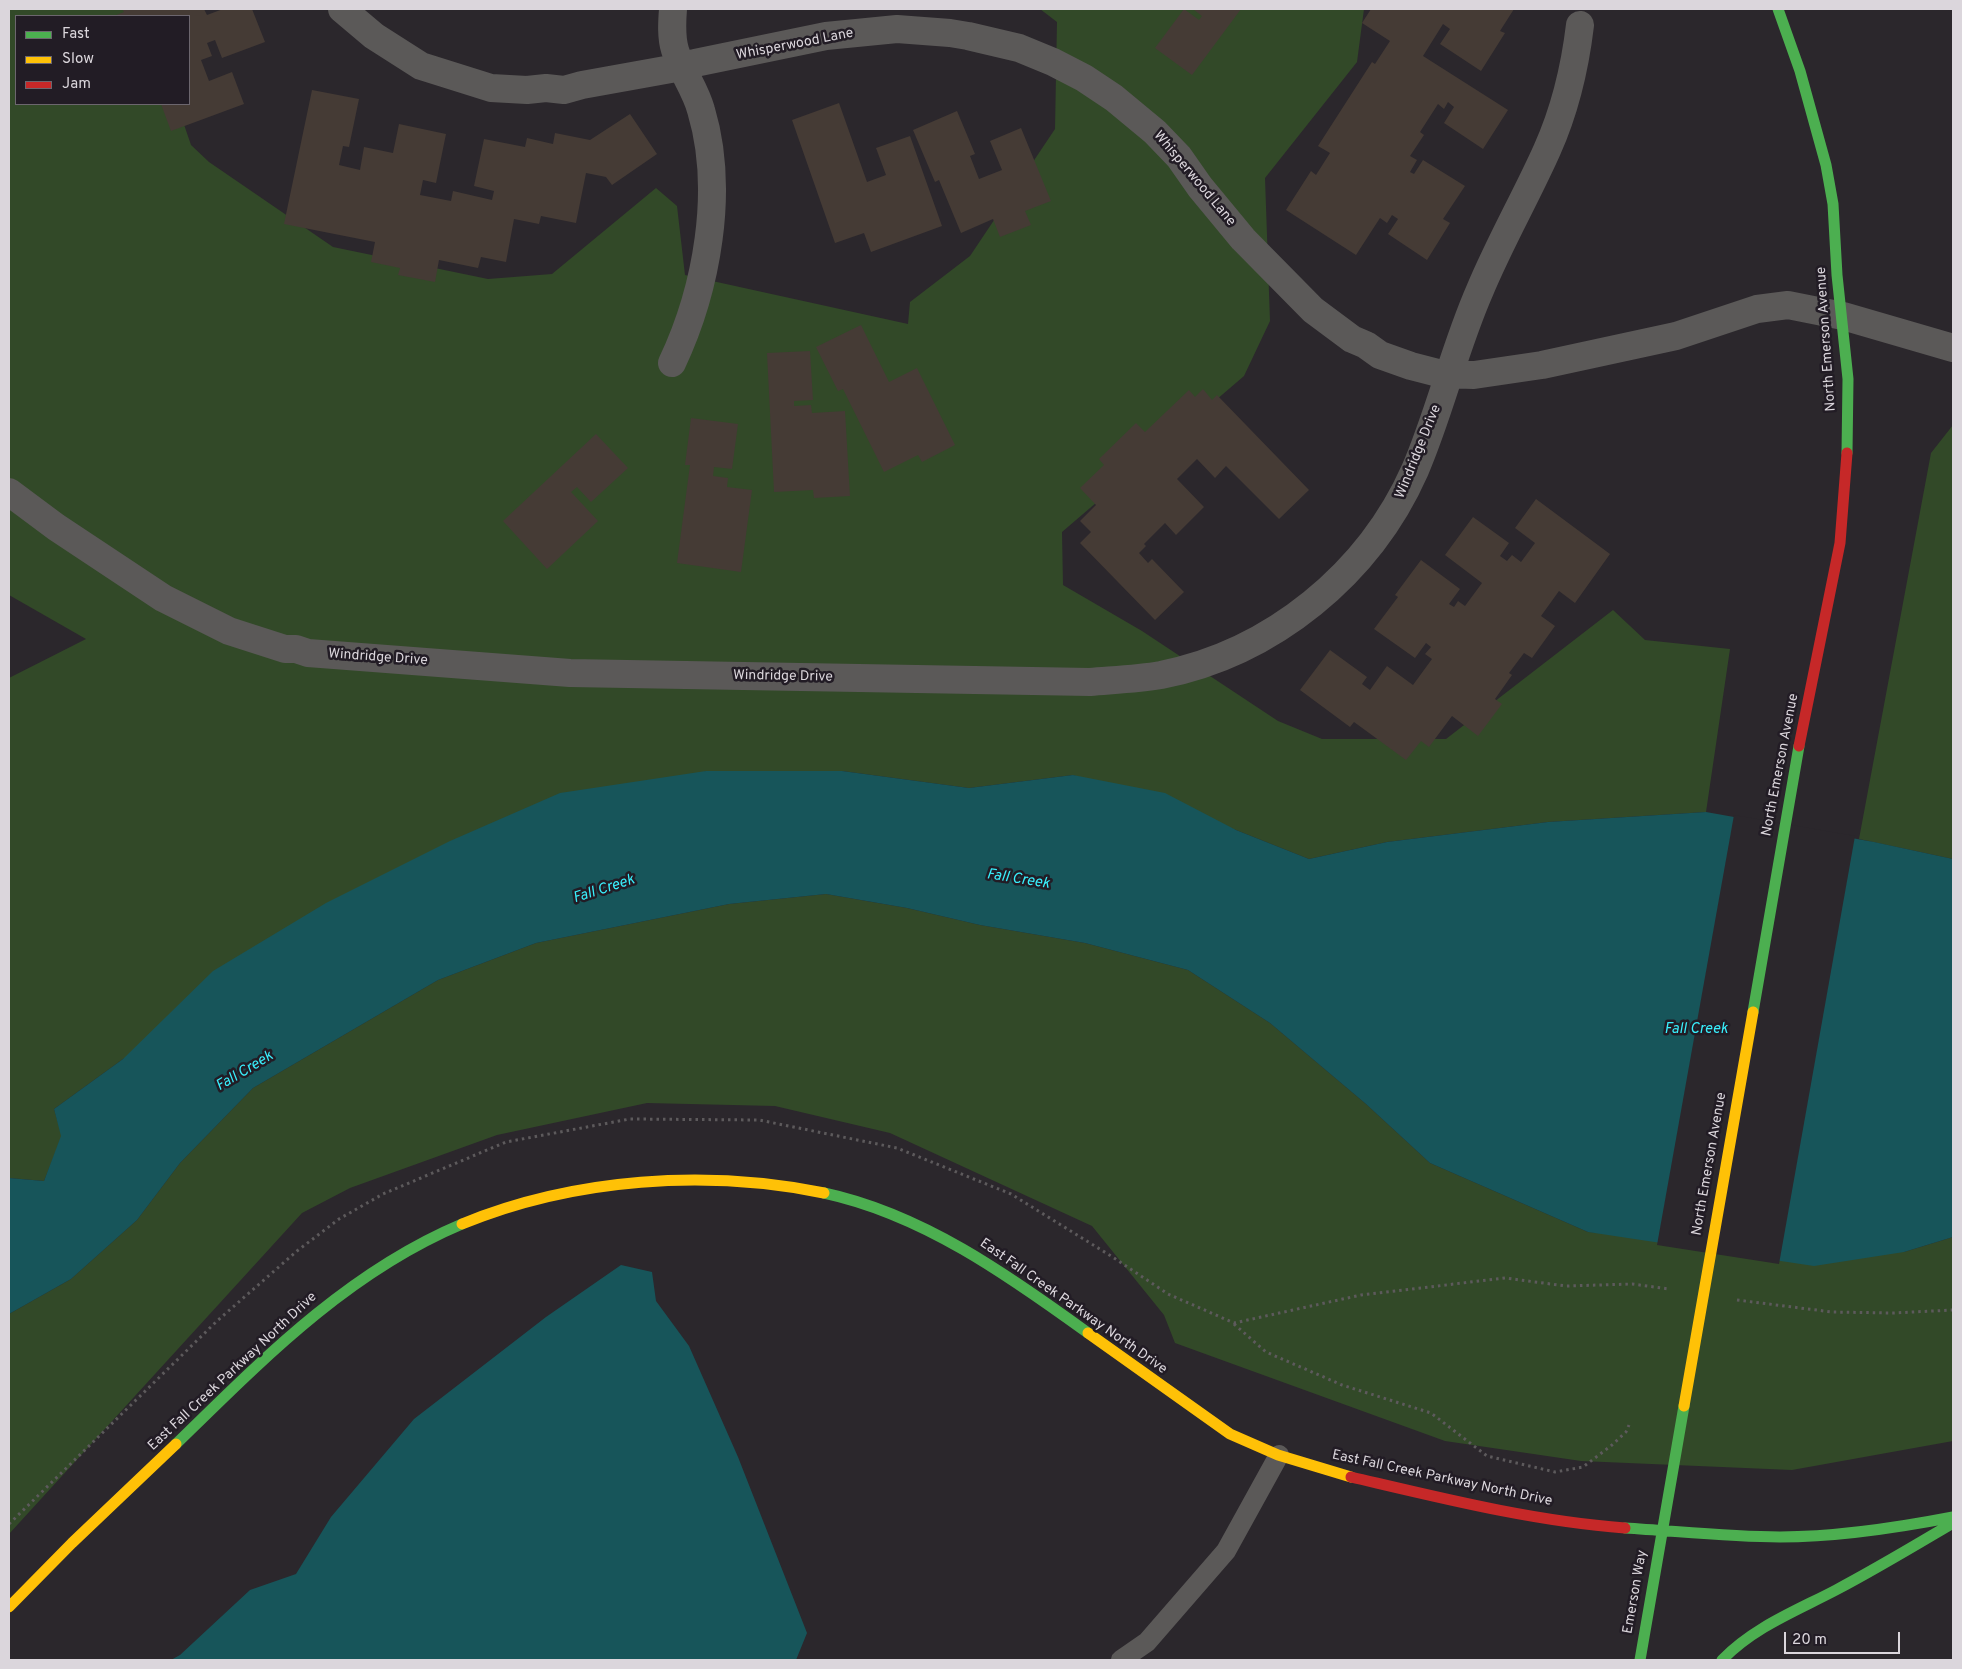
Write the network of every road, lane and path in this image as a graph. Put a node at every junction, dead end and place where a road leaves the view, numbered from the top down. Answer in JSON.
{"nodes":[{"id":1,"x":342,"y":9,"type":"edge"},
{"id":2,"x":673,"y":9,"type":"edge"},
{"id":3,"x":1778,"y":9,"type":"edge"},
{"id":4,"x":1580,"y":25,"type":"dead end"},
{"id":5,"x":682,"y":67,"type":"junction"},
{"id":6,"x":1843,"y":316,"type":"junction"},
{"id":7,"x":1953,"y":348,"type":"edge"},
{"id":8,"x":672,"y":363,"type":"dead end"},
{"id":9,"x":1448,"y":374,"type":"junction"},
{"id":10,"x":9,"y":492,"type":"edge"},
{"id":11,"x":1234,"y":1323,"type":"dead end"},
{"id":12,"x":1629,"y":1425,"type":"dead end"},
{"id":13,"x":1279,"y":1455,"type":"junction"},
{"id":14,"x":1953,"y":1516,"type":"edge"},
{"id":15,"x":1953,"y":1523,"type":"edge"},
{"id":16,"x":1662,"y":1530,"type":"junction"},
{"id":17,"x":9,"y":1607,"type":"edge"},
{"id":18,"x":1121,"y":1660,"type":"edge"},
{"id":19,"x":1640,"y":1660,"type":"edge"},
{"id":20,"x":1722,"y":1660,"type":"edge"}],
"edges":[{"from":1,"to":5,"type":"street","name":"Whisperwood Lane"},
{"from":2,"to":5,"type":"street"},
{"from":3,"to":6,"type":"main road","name":"North Emerson Avenue"},
{"from":4,"to":9,"type":"street","name":"Windridge Drive"},
{"from":5,"to":8,"type":"street"},
{"from":5,"to":9,"type":"street","name":"Whisperwood Lane"},
{"from":6,"to":7,"type":"street"},
{"from":6,"to":9,"type":"street"},
{"from":6,"to":16,"type":"main road","name":"North Emerson Avenue"},
{"from":9,"to":10,"type":"street","name":"Windridge Drive"},
{"from":11,"to":12,"type":"path"},
{"from":13,"to":16,"type":"main road","name":"East Fall Creek Parkway North Drive"},
{"from":13,"to":17,"type":"main road","name":"East Fall Creek Parkway North Drive"},
{"from":13,"to":18,"type":"lane"},
{"from":14,"to":16,"type":"main road","name":"East Fall Creek Parkway North Drive"},
{"from":15,"to":20,"type":"main road"},
{"from":16,"to":19,"type":"main road","name":"Emerson Way"}]}
